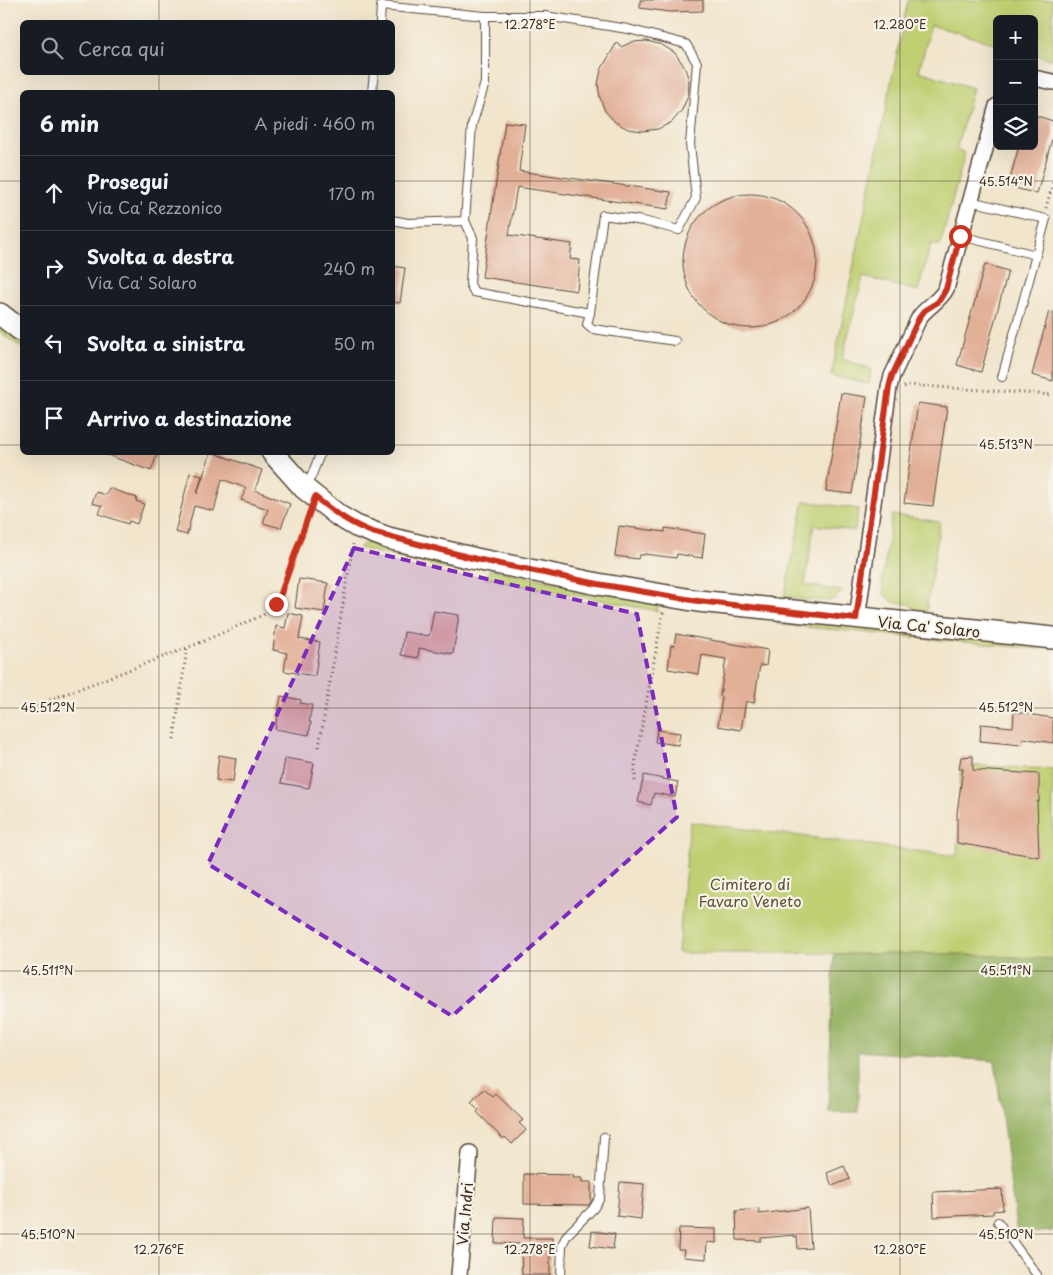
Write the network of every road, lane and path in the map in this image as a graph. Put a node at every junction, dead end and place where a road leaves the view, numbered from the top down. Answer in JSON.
{"nodes":[{"id":1,"x":485,"y":16,"type":"junction"},
{"id":2,"x":380,"y":20,"type":"edge"},
{"id":3,"x":374,"y":75,"type":"edge"},
{"id":4,"x":1038,"y":79,"type":"edge"},
{"id":5,"x":1053,"y":82,"type":"edge"},
{"id":6,"x":372,"y":90,"type":"edge"},
{"id":7,"x":993,"y":120,"type":"edge"},
{"id":8,"x":1053,"y":182,"type":"edge"},
{"id":9,"x":970,"y":201,"type":"junction"},
{"id":10,"x":1043,"y":219,"type":"junction"},
{"id":11,"x":395,"y":221,"type":"edge"},
{"id":12,"x":465,"y":222,"type":"junction"},
{"id":13,"x":960,"y":236,"type":"junction"},
{"id":14,"x":1036,"y":255,"type":"junction"},
{"id":15,"x":590,"y":313,"type":"junction"},
{"id":16,"x":0,"y":314,"type":"edge"},
{"id":17,"x":20,"y":329,"type":"edge"},
{"id":18,"x":675,"y":341,"type":"dead end"},
{"id":19,"x":1002,"y":377,"type":"dead end"},
{"id":20,"x":901,"y":389,"type":"dead end"},
{"id":21,"x":1053,"y":395,"type":"edge"},
{"id":22,"x":275,"y":455,"type":"edge"},
{"id":23,"x":320,"y":455,"type":"edge"},
{"id":24,"x":310,"y":493,"type":"junction"},
{"id":25,"x":356,"y":526,"type":"junction"},
{"id":26,"x":666,"y":596,"type":"junction"},
{"id":27,"x":856,"y":619,"type":"junction"},
{"id":28,"x":1053,"y":638,"type":"edge"},
{"id":29,"x":187,"y":648,"type":"junction"},
{"id":30,"x":31,"y":707,"type":"dead end"},
{"id":31,"x":174,"y":739,"type":"dead end"},
{"id":32,"x":319,"y":747,"type":"dead end"},
{"id":33,"x":635,"y":781,"type":"dead end"},
{"id":34,"x":604,"y":1137,"type":"dead end"},
{"id":35,"x":470,"y":1153,"type":"dead end"},
{"id":36,"x":998,"y":1222,"type":"dead end"},
{"id":37,"x":459,"y":1275,"type":"edge"},
{"id":38,"x":561,"y":1275,"type":"edge"},
{"id":39,"x":1037,"y":1275,"type":"edge"}],
"edges":[{"from":1,"to":2,"type":"lane"},
{"from":1,"to":12,"type":"lane"},
{"from":1,"to":15,"type":"lane"},
{"from":3,"to":6,"type":"lane"},
{"from":4,"to":5,"type":"street"},
{"from":7,"to":9,"type":"street"},
{"from":8,"to":10,"type":"path"},
{"from":9,"to":10,"type":"lane"},
{"from":9,"to":13,"type":"street"},
{"from":10,"to":14,"type":"lane"},
{"from":11,"to":12,"type":"lane"},
{"from":12,"to":15,"type":"lane"},
{"from":13,"to":14,"type":"lane"},
{"from":13,"to":27,"type":"street"},
{"from":14,"to":19,"type":"lane"},
{"from":15,"to":18,"type":"lane"},
{"from":16,"to":17,"type":"street"},
{"from":20,"to":21,"type":"path"},
{"from":22,"to":24,"type":"street","name":"Via Ca' Solaro"},
{"from":23,"to":24,"type":"lane"},
{"from":24,"to":25,"type":"street","name":"Via Ca' Solaro"},
{"from":24,"to":29,"type":"path"},
{"from":25,"to":26,"type":"street","name":"Via Ca' Solaro"},
{"from":25,"to":32,"type":"path"},
{"from":26,"to":27,"type":"street","name":"Via Ca' Solaro"},
{"from":26,"to":33,"type":"path"},
{"from":27,"to":28,"type":"street","name":"Via Ca' Solaro"},
{"from":29,"to":30,"type":"path"},
{"from":29,"to":31,"type":"path"},
{"from":34,"to":38,"type":"lane"},
{"from":35,"to":37,"type":"street","name":"Via Indri"},
{"from":36,"to":39,"type":"lane"}]}
